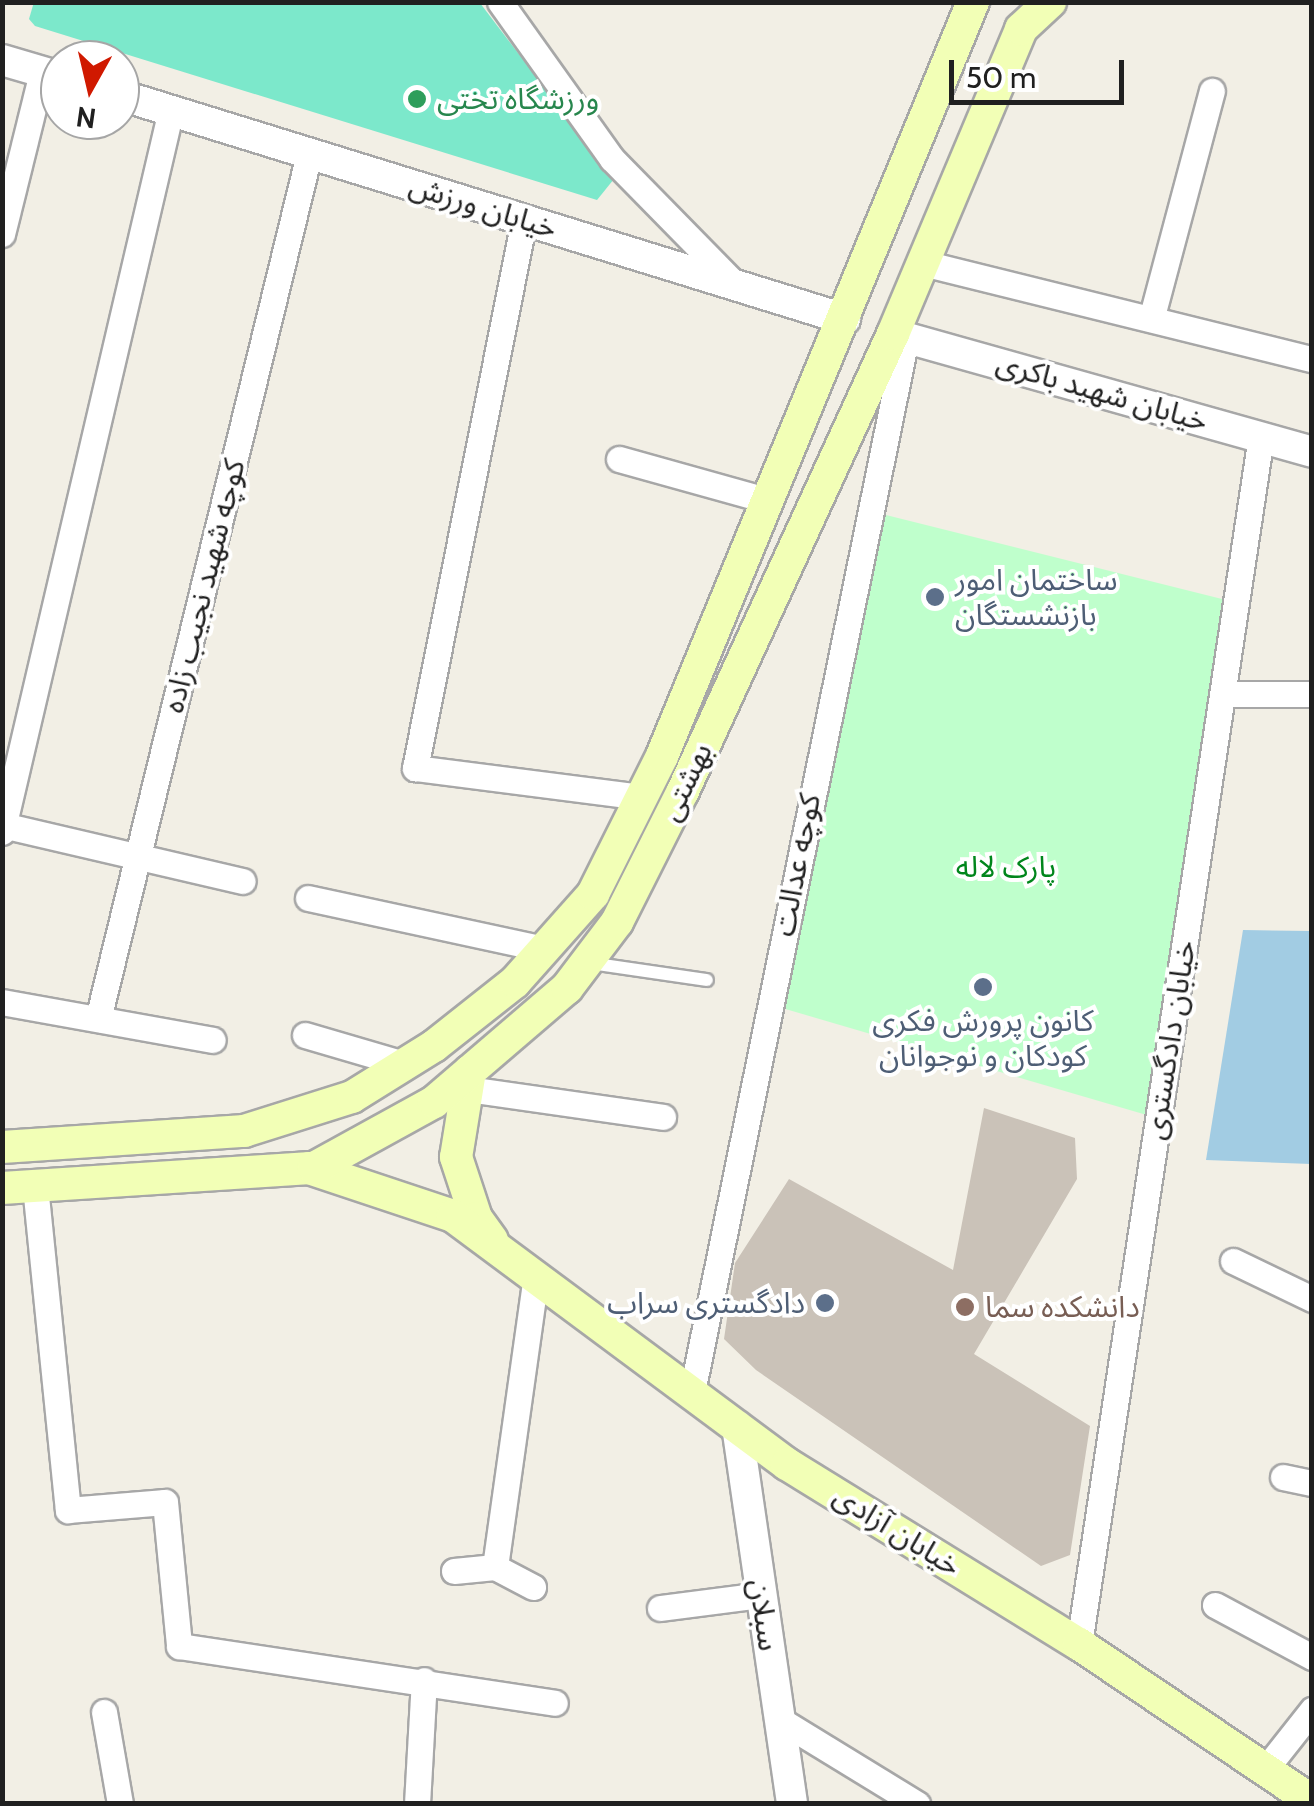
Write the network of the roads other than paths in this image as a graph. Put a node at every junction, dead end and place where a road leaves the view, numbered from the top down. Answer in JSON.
{"nodes":[{"id":1,"x":500,"y":2,"type":"edge"},
{"id":2,"x":973,"y":2,"type":"edge"},
{"id":3,"x":1050,"y":2,"type":"edge"},
{"id":4,"x":2,"y":60,"type":"edge"},
{"id":5,"x":40,"y":72,"type":"edge"},
{"id":6,"x":1212,"y":91,"type":"dead end"},
{"id":7,"x":140,"y":101,"type":"edge"},
{"id":8,"x":171,"y":110,"type":"junction"},
{"id":9,"x":40,"y":111,"type":"edge"},
{"id":10,"x":309,"y":154,"type":"junction"},
{"id":11,"x":524,"y":220,"type":"junction"},
{"id":12,"x":2,"y":234,"type":"edge"},
{"id":13,"x":923,"y":263,"type":"junction"},
{"id":14,"x":736,"y":285,"type":"junction"},
{"id":15,"x":1152,"y":316,"type":"junction"},
{"id":16,"x":845,"y":319,"type":"junction"},
{"id":17,"x":899,"y":336,"type":"junction"},
{"id":18,"x":1312,"y":359,"type":"edge"},
{"id":19,"x":1260,"y":436,"type":"junction"},
{"id":20,"x":1312,"y":452,"type":"edge"},
{"id":21,"x":619,"y":459,"type":"dead end"},
{"id":22,"x":769,"y":501,"type":"junction"},
{"id":23,"x":1230,"y":694,"type":"dead end"},
{"id":24,"x":1312,"y":694,"type":"edge"},
{"id":25,"x":642,"y":797,"type":"junction"},
{"id":26,"x":3,"y":828,"type":"edge"},
{"id":27,"x":139,"y":852,"type":"junction"},
{"id":28,"x":243,"y":881,"type":"dead end"},
{"id":29,"x":308,"y":898,"type":"dead end"},
{"id":30,"x":544,"y":949,"type":"junction"},
{"id":31,"x":586,"y":962,"type":"junction"},
{"id":32,"x":707,"y":980,"type":"dead end"},
{"id":33,"x":2,"y":1002,"type":"edge"},
{"id":34,"x":98,"y":1019,"type":"junction"},
{"id":35,"x":305,"y":1036,"type":"dead end"},
{"id":36,"x":213,"y":1040,"type":"dead end"},
{"id":37,"x":404,"y":1064,"type":"junction"},
{"id":38,"x":469,"y":1080,"type":"junction"},
{"id":39,"x":663,"y":1117,"type":"dead end"},
{"id":40,"x":2,"y":1147,"type":"edge"},
{"id":41,"x":310,"y":1168,"type":"junction"},
{"id":42,"x":19,"y":1187,"type":"edge"},
{"id":43,"x":494,"y":1244,"type":"junction"},
{"id":44,"x":1233,"y":1261,"type":"dead end"},
{"id":45,"x":536,"y":1276,"type":"junction"},
{"id":46,"x":1312,"y":1299,"type":"edge"},
{"id":47,"x":692,"y":1392,"type":"junction"},
{"id":48,"x":736,"y":1426,"type":"junction"},
{"id":49,"x":1284,"y":1478,"type":"dead end"},
{"id":50,"x":1312,"y":1484,"type":"edge"},
{"id":51,"x":494,"y":1567,"type":"junction"},
{"id":52,"x":454,"y":1571,"type":"dead end"},
{"id":53,"x":533,"y":1586,"type":"dead end"},
{"id":54,"x":761,"y":1595,"type":"junction"},
{"id":55,"x":1214,"y":1605,"type":"dead end"},
{"id":56,"x":660,"y":1608,"type":"dead end"},
{"id":57,"x":1079,"y":1644,"type":"junction"},
{"id":58,"x":1312,"y":1657,"type":"edge"},
{"id":59,"x":424,"y":1680,"type":"junction"},
{"id":60,"x":555,"y":1703,"type":"dead end"},
{"id":61,"x":1312,"y":1710,"type":"edge"},
{"id":62,"x":104,"y":1712,"type":"dead end"},
{"id":63,"x":780,"y":1720,"type":"junction"},
{"id":64,"x":1268,"y":1767,"type":"junction"},
{"id":65,"x":1312,"y":1801,"type":"edge"},
{"id":66,"x":120,"y":1804,"type":"edge"},
{"id":67,"x":416,"y":1804,"type":"edge"},
{"id":68,"x":792,"y":1804,"type":"edge"},
{"id":69,"x":917,"y":1804,"type":"edge"}],
"edges":[{"from":1,"to":14,"type":"street"},
{"from":2,"to":16,"type":"main road","name":"بهشتی"},
{"from":3,"to":13,"type":"main road","name":"بهشتی"},
{"from":4,"to":5,"type":"street"},
{"from":6,"to":15,"type":"street"},
{"from":7,"to":8,"type":"street","name":"خیابان ورزش"},
{"from":8,"to":10,"type":"street","name":"خیابان ورزش"},
{"from":8,"to":26,"type":"street"},
{"from":9,"to":12,"type":"street"},
{"from":10,"to":11,"type":"street","name":"خیابان ورزش"},
{"from":10,"to":27,"type":"street","name":"کوچه شهید نجیب زاده"},
{"from":11,"to":14,"type":"street","name":"خیابان ورزش"},
{"from":11,"to":25,"type":"street"},
{"from":13,"to":15,"type":"street"},
{"from":13,"to":17,"type":"main road","name":"بهشتی"},
{"from":14,"to":16,"type":"street","name":"خیابان ورزش"},
{"from":15,"to":18,"type":"street"},
{"from":16,"to":17,"type":"main road"},
{"from":16,"to":22,"type":"main road","name":"بهشتی"},
{"from":17,"to":19,"type":"street","name":"خیابان شهید باکری"},
{"from":17,"to":31,"type":"main road","name":"بهشتی"},
{"from":17,"to":47,"type":"street","name":"کوچه عدالت"},
{"from":19,"to":20,"type":"street","name":"خیابان شهید باکری"},
{"from":19,"to":57,"type":"street","name":"خیابان دادگستری"},
{"from":21,"to":22,"type":"street"},
{"from":22,"to":25,"type":"main road","name":"بهشتی"},
{"from":23,"to":24,"type":"street"},
{"from":25,"to":30,"type":"main road","name":"بهشتی"},
{"from":26,"to":27,"type":"street"},
{"from":27,"to":28,"type":"street"},
{"from":27,"to":34,"type":"street","name":"کوچه شهید نجیب زاده"},
{"from":29,"to":30,"type":"street"},
{"from":30,"to":37,"type":"main road","name":"بهشتی"},
{"from":31,"to":32,"type":"lane"},
{"from":31,"to":38,"type":"main road","name":"بهشتی"},
{"from":33,"to":34,"type":"street"},
{"from":34,"to":36,"type":"street"},
{"from":35,"to":37,"type":"street"},
{"from":37,"to":40,"type":"main road","name":"بهشتی"},
{"from":38,"to":39,"type":"street"},
{"from":38,"to":41,"type":"main road","name":"بهشتی"},
{"from":38,"to":43,"type":"main road"},
{"from":41,"to":42,"type":"main road","name":"بهشتی"},
{"from":41,"to":43,"type":"main road","name":"خیابان آزادی"},
{"from":42,"to":59,"type":"street"},
{"from":43,"to":45,"type":"main road","name":"خیابان آزادی"},
{"from":44,"to":46,"type":"street"},
{"from":45,"to":47,"type":"main road","name":"خیابان آزادی"},
{"from":45,"to":51,"type":"street"},
{"from":47,"to":48,"type":"main road","name":"خیابان آزادی"},
{"from":48,"to":54,"type":"street","name":"سبلان"},
{"from":48,"to":57,"type":"main road","name":"خیابان آزادی"},
{"from":49,"to":50,"type":"street"},
{"from":51,"to":52,"type":"street"},
{"from":51,"to":53,"type":"street"},
{"from":54,"to":56,"type":"street"},
{"from":54,"to":63,"type":"street","name":"سبلان"},
{"from":55,"to":58,"type":"street"},
{"from":57,"to":64,"type":"main road","name":"خیابان آزادی"},
{"from":59,"to":60,"type":"street"},
{"from":59,"to":67,"type":"street"},
{"from":61,"to":64,"type":"street"},
{"from":62,"to":66,"type":"street"},
{"from":63,"to":68,"type":"street","name":"سبلان"},
{"from":63,"to":69,"type":"street"},
{"from":64,"to":65,"type":"main road","name":"خیابان آزادی"}]}
